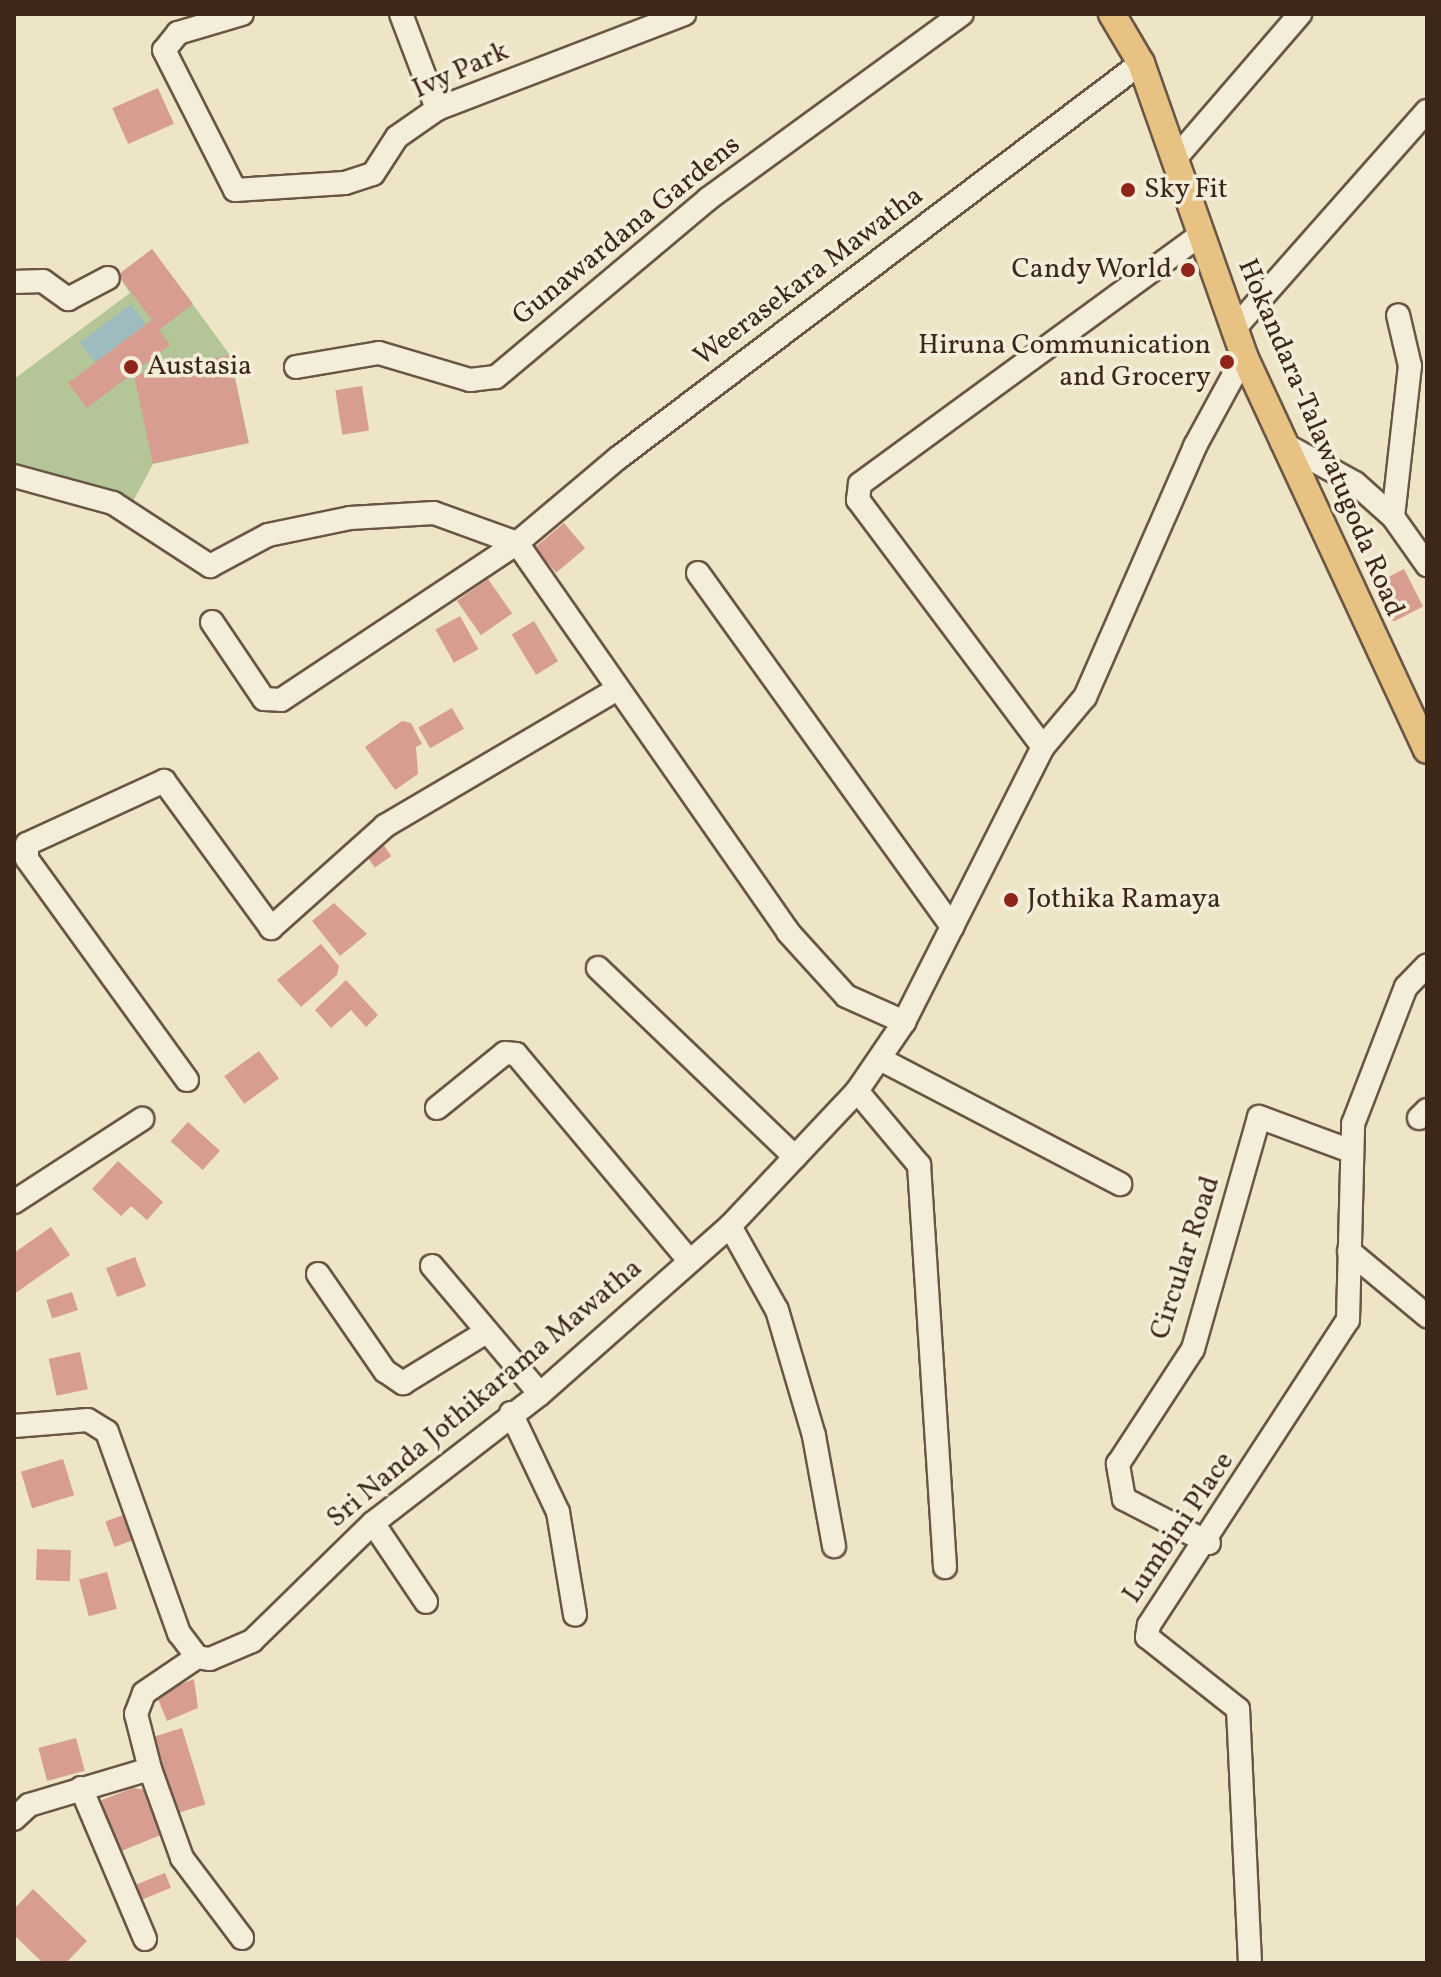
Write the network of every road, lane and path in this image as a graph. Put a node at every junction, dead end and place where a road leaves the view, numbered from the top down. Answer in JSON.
{"nodes":[{"id":1,"x":242,"y":14,"type":"edge"},
{"id":2,"x":401,"y":14,"type":"edge"},
{"id":3,"x":684,"y":14,"type":"edge"},
{"id":4,"x":962,"y":14,"type":"edge"},
{"id":5,"x":1300,"y":14,"type":"edge"},
{"id":6,"x":1117,"y":16,"type":"edge"},
{"id":7,"x":1141,"y":63,"type":"junction"},
{"id":8,"x":437,"y":109,"type":"junction"},
{"id":9,"x":1427,"y":111,"type":"edge"},
{"id":10,"x":1174,"y":160,"type":"junction"},
{"id":11,"x":1200,"y":235,"type":"junction"},
{"id":12,"x":108,"y":278,"type":"dead end"},
{"id":13,"x":14,"y":282,"type":"edge"},
{"id":14,"x":1398,"y":315,"type":"dead end"},
{"id":15,"x":1234,"y":329,"type":"junction"},
{"id":16,"x":1244,"y":356,"type":"junction"},
{"id":17,"x":296,"y":367,"type":"dead end"},
{"id":18,"x":1282,"y":443,"type":"junction"},
{"id":19,"x":1396,"y":460,"type":"junction"},
{"id":20,"x":14,"y":476,"type":"edge"},
{"id":21,"x":1355,"y":483,"type":"junction"},
{"id":22,"x":1393,"y":517,"type":"junction"},
{"id":23,"x":517,"y":543,"type":"junction"},
{"id":24,"x":1427,"y":565,"type":"edge"},
{"id":25,"x":698,"y":573,"type":"dead end"},
{"id":26,"x":212,"y":622,"type":"dead end"},
{"id":27,"x":616,"y":690,"type":"junction"},
{"id":28,"x":1043,"y":747,"type":"junction"},
{"id":29,"x":1427,"y":750,"type":"edge"},
{"id":30,"x":952,"y":927,"type":"junction"},
{"id":31,"x":1427,"y":965,"type":"edge"},
{"id":32,"x":598,"y":968,"type":"dead end"},
{"id":33,"x":904,"y":1022,"type":"junction"},
{"id":34,"x":880,"y":1059,"type":"junction"},
{"id":35,"x":187,"y":1080,"type":"dead end"},
{"id":36,"x":857,"y":1091,"type":"junction"},
{"id":37,"x":437,"y":1108,"type":"dead end"},
{"id":38,"x":142,"y":1119,"type":"dead end"},
{"id":39,"x":1351,"y":1151,"type":"junction"},
{"id":40,"x":795,"y":1157,"type":"junction"},
{"id":41,"x":1120,"y":1184,"type":"dead end"},
{"id":42,"x":14,"y":1202,"type":"edge"},
{"id":43,"x":730,"y":1226,"type":"junction"},
{"id":44,"x":1349,"y":1251,"type":"junction"},
{"id":45,"x":690,"y":1261,"type":"junction"},
{"id":46,"x":432,"y":1266,"type":"dead end"},
{"id":47,"x":318,"y":1274,"type":"dead end"},
{"id":48,"x":1427,"y":1316,"type":"edge"},
{"id":49,"x":483,"y":1334,"type":"junction"},
{"id":50,"x":540,"y":1394,"type":"junction"},
{"id":51,"x":511,"y":1413,"type":"junction"},
{"id":52,"x":14,"y":1426,"type":"edge"},
{"id":53,"x":373,"y":1523,"type":"junction"},
{"id":54,"x":1209,"y":1543,"type":"junction"},
{"id":55,"x":834,"y":1546,"type":"dead end"},
{"id":56,"x":945,"y":1567,"type":"dead end"},
{"id":57,"x":426,"y":1602,"type":"dead end"},
{"id":58,"x":575,"y":1615,"type":"dead end"},
{"id":59,"x":197,"y":1657,"type":"junction"},
{"id":60,"x":150,"y":1769,"type":"junction"},
{"id":61,"x":81,"y":1788,"type":"junction"},
{"id":62,"x":14,"y":1819,"type":"edge"},
{"id":63,"x":242,"y":1938,"type":"dead end"},
{"id":64,"x":145,"y":1939,"type":"dead end"},
{"id":65,"x":1250,"y":1963,"type":"edge"}],
"edges":[{"from":1,"to":8,"type":"street","name":"Ivy Park"},
{"from":2,"to":8,"type":"street"},
{"from":3,"to":8,"type":"street","name":"Ivy Park"},
{"from":4,"to":17,"type":"street","name":"Gunawardana Gardens"},
{"from":5,"to":10,"type":"street"},
{"from":6,"to":7,"type":"main road","name":"Hokandara-Talawatugoda Road"},
{"from":7,"to":10,"type":"main road","name":"Hokandara-Talawatugoda Road"},
{"from":7,"to":23,"type":"street","name":"Weerasekara Mawatha"},
{"from":9,"to":15,"type":"street"},
{"from":10,"to":11,"type":"main road","name":"Hokandara-Talawatugoda Road"},
{"from":11,"to":15,"type":"main road","name":"Hokandara-Talawatugoda Road"},
{"from":11,"to":28,"type":"street"},
{"from":12,"to":13,"type":"street"},
{"from":14,"to":19,"type":"street"},
{"from":15,"to":16,"type":"main road","name":"Hokandara-Talawatugoda Road"},
{"from":16,"to":18,"type":"main road","name":"Hokandara-Talawatugoda Road"},
{"from":16,"to":28,"type":"street","name":"Sri Nanda Jothikarama Mawatha"},
{"from":18,"to":21,"type":"street"},
{"from":18,"to":29,"type":"main road","name":"Hokandara-Talawatugoda Road"},
{"from":19,"to":21,"type":"street"},
{"from":19,"to":22,"type":"street"},
{"from":20,"to":23,"type":"street"},
{"from":21,"to":22,"type":"street"},
{"from":22,"to":24,"type":"street"},
{"from":23,"to":26,"type":"street","name":"Weerasekara Mawatha"},
{"from":23,"to":27,"type":"street"},
{"from":25,"to":30,"type":"street"},
{"from":27,"to":33,"type":"street"},
{"from":27,"to":35,"type":"street"},
{"from":28,"to":30,"type":"street","name":"Sri Nanda Jothikarama Mawatha"},
{"from":30,"to":33,"type":"street","name":"Sri Nanda Jothikarama Mawatha"},
{"from":31,"to":39,"type":"street","name":"Lumbini Place"},
{"from":32,"to":40,"type":"street"},
{"from":33,"to":34,"type":"street","name":"Sri Nanda Jothikarama Mawatha"},
{"from":34,"to":36,"type":"street","name":"Sri Nanda Jothikarama Mawatha"},
{"from":34,"to":41,"type":"street"},
{"from":36,"to":40,"type":"street","name":"Sri Nanda Jothikarama Mawatha"},
{"from":36,"to":56,"type":"street"},
{"from":37,"to":45,"type":"street"},
{"from":38,"to":42,"type":"street"},
{"from":39,"to":44,"type":"street","name":"Lumbini Place"},
{"from":39,"to":54,"type":"street","name":"Circular Road"},
{"from":40,"to":43,"type":"street","name":"Sri Nanda Jothikarama Mawatha"},
{"from":43,"to":45,"type":"street","name":"Sri Nanda Jothikarama Mawatha"},
{"from":43,"to":55,"type":"street"},
{"from":44,"to":48,"type":"street"},
{"from":44,"to":54,"type":"street","name":"Lumbini Place"},
{"from":45,"to":50,"type":"street","name":"Sri Nanda Jothikarama Mawatha"},
{"from":46,"to":49,"type":"street"},
{"from":47,"to":49,"type":"street"},
{"from":49,"to":50,"type":"street"},
{"from":50,"to":51,"type":"street","name":"Sri Nanda Jothikarama Mawatha"},
{"from":51,"to":53,"type":"street","name":"Sri Nanda Jothikarama Mawatha"},
{"from":51,"to":58,"type":"street"},
{"from":52,"to":59,"type":"street"},
{"from":53,"to":57,"type":"street"},
{"from":53,"to":59,"type":"street","name":"Sri Nanda Jothikarama Mawatha"},
{"from":54,"to":65,"type":"street","name":"Lumbini Place"},
{"from":59,"to":60,"type":"street"},
{"from":60,"to":61,"type":"street"},
{"from":60,"to":63,"type":"street"},
{"from":61,"to":62,"type":"street"},
{"from":61,"to":64,"type":"street"}]}
